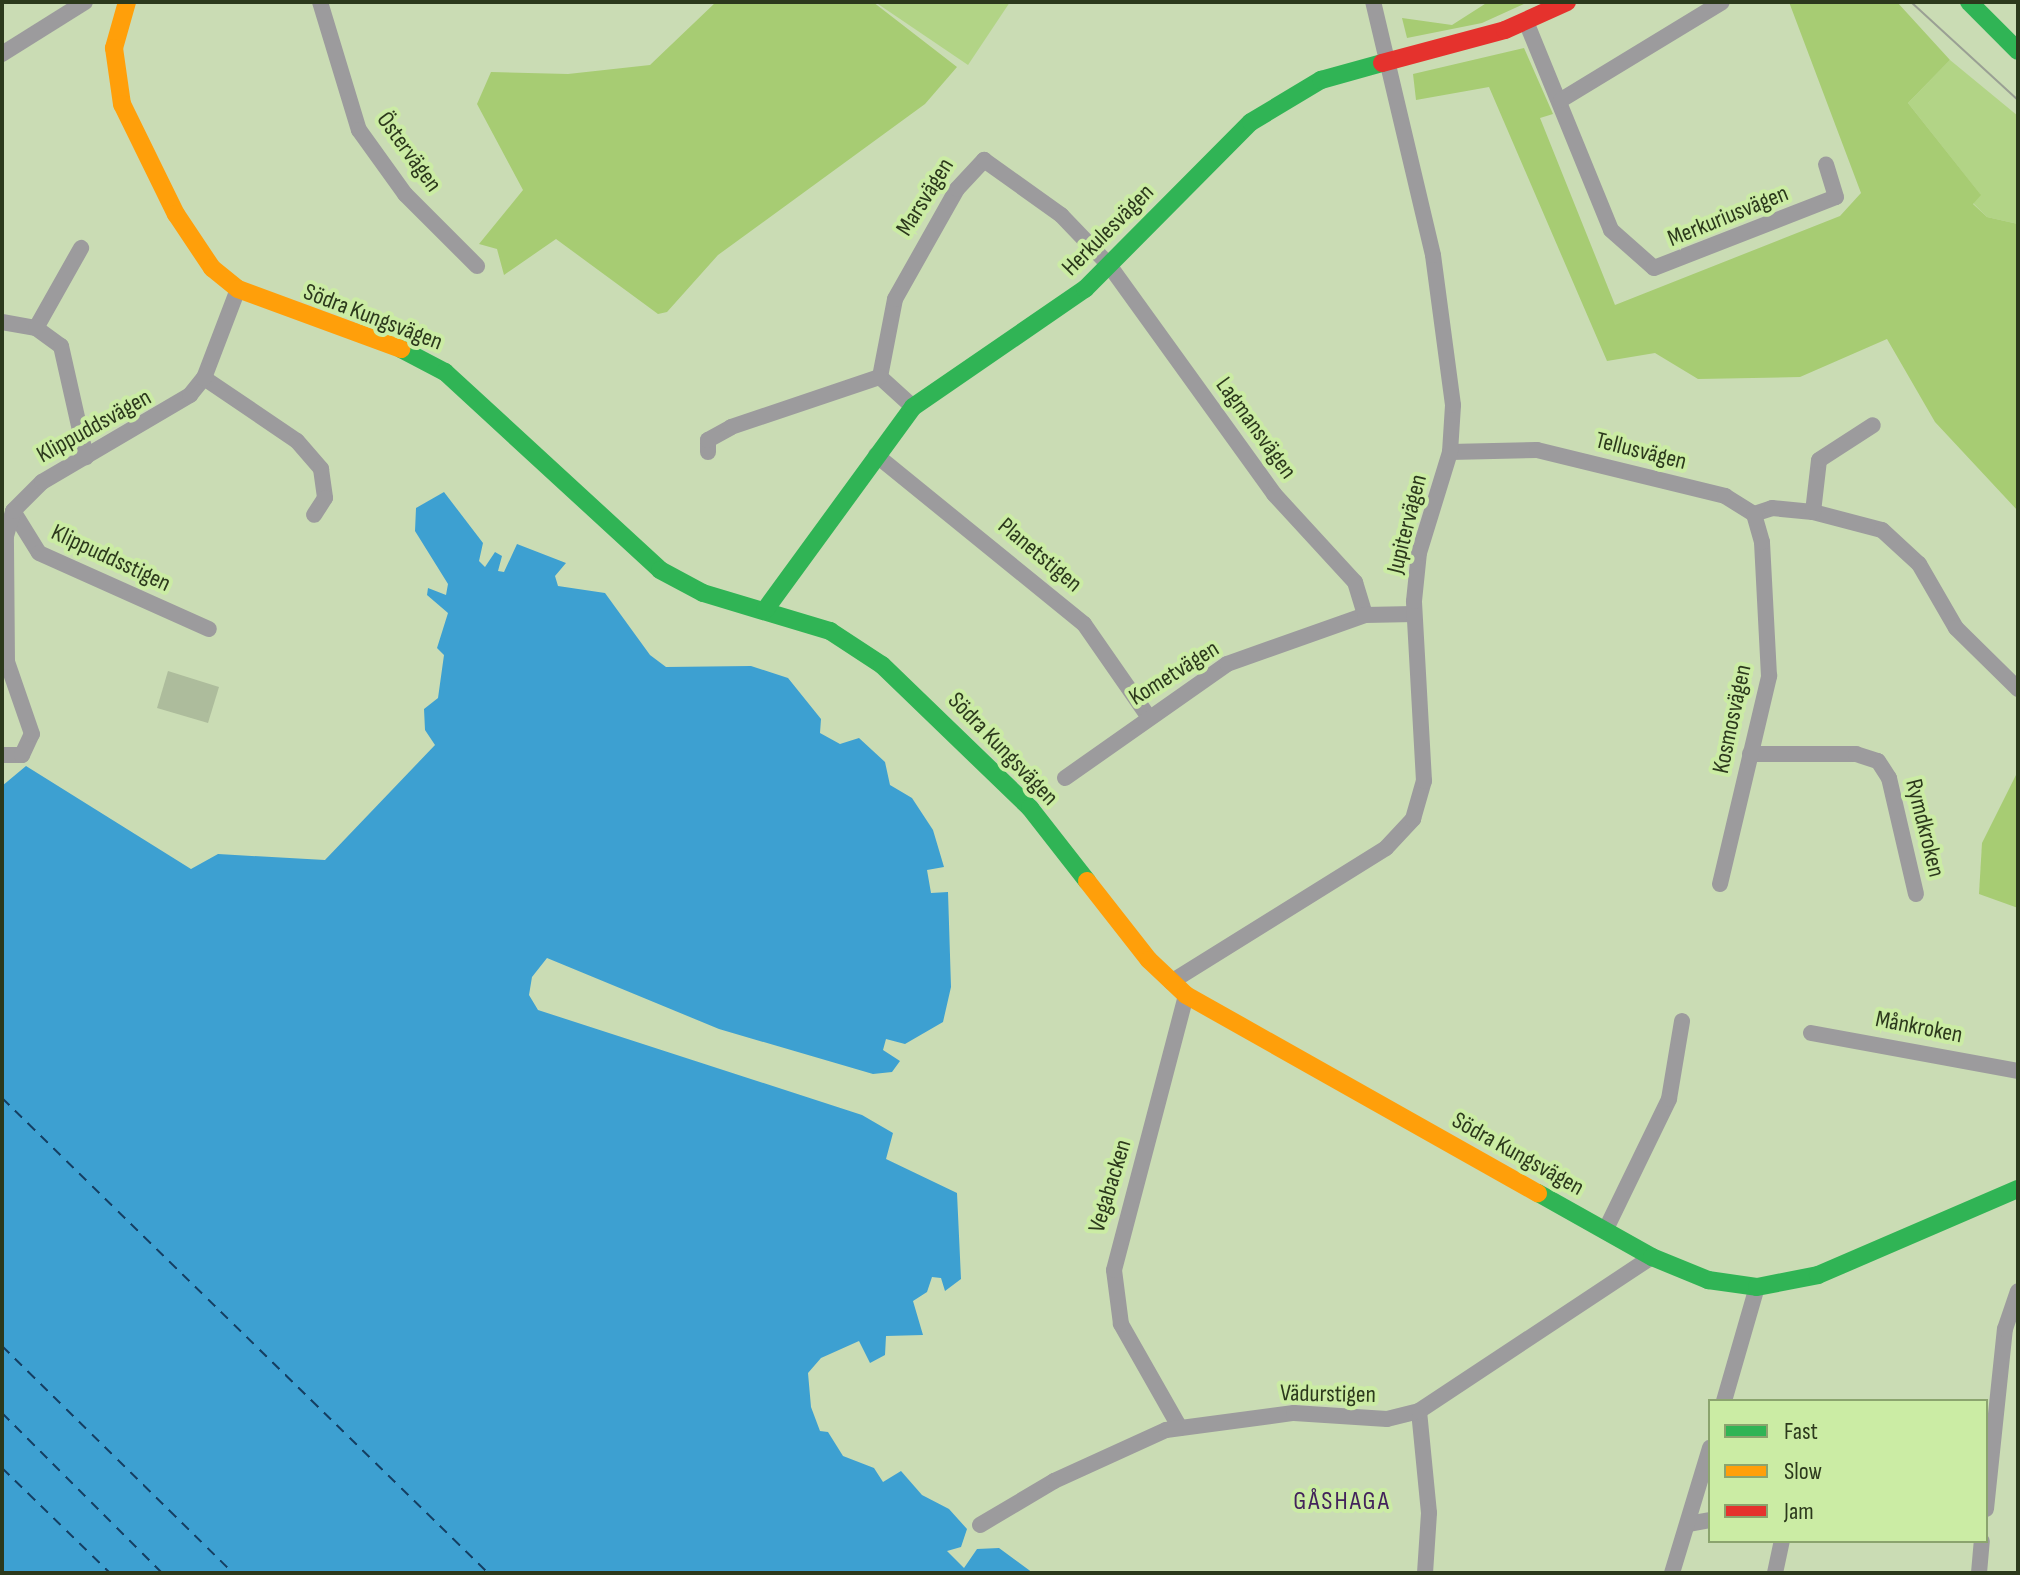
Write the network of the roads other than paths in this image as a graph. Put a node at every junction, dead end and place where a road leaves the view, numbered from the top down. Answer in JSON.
{"nodes":[{"id":1,"x":85,"y":2,"type":"edge"},
{"id":2,"x":127,"y":2,"type":"edge"},
{"id":3,"x":320,"y":2,"type":"edge"},
{"id":4,"x":1373,"y":2,"type":"edge"},
{"id":5,"x":1567,"y":2,"type":"edge"},
{"id":6,"x":1722,"y":2,"type":"edge"},
{"id":7,"x":1969,"y":2,"type":"edge"},
{"id":8,"x":1527,"y":24,"type":"junction"},
{"id":9,"x":2018,"y":51,"type":"edge"},
{"id":10,"x":2,"y":54,"type":"edge"},
{"id":11,"x":1384,"y":63,"type":"junction"},
{"id":12,"x":1561,"y":100,"type":"junction"},
{"id":13,"x":1826,"y":164,"type":"dead end"},
{"id":14,"x":81,"y":248,"type":"dead end"},
{"id":15,"x":1109,"y":265,"type":"junction"},
{"id":16,"x":477,"y":266,"type":"dead end"},
{"id":17,"x":238,"y":289,"type":"junction"},
{"id":18,"x":2,"y":322,"type":"edge"},
{"id":19,"x":36,"y":328,"type":"junction"},
{"id":20,"x":880,"y":377,"type":"junction"},
{"id":21,"x":204,"y":378,"type":"junction"},
{"id":22,"x":913,"y":407,"type":"junction"},
{"id":23,"x":1873,"y":425,"type":"dead end"},
{"id":24,"x":708,"y":452,"type":"dead end"},
{"id":25,"x":1450,"y":452,"type":"junction"},
{"id":26,"x":876,"y":455,"type":"junction"},
{"id":27,"x":86,"y":457,"type":"junction"},
{"id":28,"x":13,"y":511,"type":"junction"},
{"id":29,"x":1813,"y":512,"type":"junction"},
{"id":30,"x":1754,"y":514,"type":"junction"},
{"id":31,"x":314,"y":515,"type":"dead end"},
{"id":32,"x":765,"y":610,"type":"junction"},
{"id":33,"x":1414,"y":614,"type":"junction"},
{"id":34,"x":1365,"y":615,"type":"junction"},
{"id":35,"x":209,"y":629,"type":"dead end"},
{"id":36,"x":4,"y":664,"type":"edge"},
{"id":37,"x":2018,"y":689,"type":"edge"},
{"id":38,"x":1148,"y":716,"type":"junction"},
{"id":39,"x":1750,"y":754,"type":"junction"},
{"id":40,"x":2,"y":755,"type":"edge"},
{"id":41,"x":1065,"y":778,"type":"dead end"},
{"id":42,"x":1720,"y":884,"type":"dead end"},
{"id":43,"x":1916,"y":894,"type":"dead end"},
{"id":44,"x":1171,"y":982,"type":"junction"},
{"id":45,"x":1186,"y":995,"type":"junction"},
{"id":46,"x":1682,"y":1021,"type":"dead end"},
{"id":47,"x":1811,"y":1033,"type":"dead end"},
{"id":48,"x":2018,"y":1071,"type":"edge"},
{"id":49,"x":2018,"y":1189,"type":"edge"},
{"id":50,"x":1605,"y":1231,"type":"junction"},
{"id":51,"x":1652,"y":1257,"type":"junction"},
{"id":52,"x":1757,"y":1287,"type":"junction"},
{"id":53,"x":2018,"y":1291,"type":"edge"},
{"id":54,"x":1725,"y":1399,"type":"edge"},
{"id":55,"x":1419,"y":1411,"type":"junction"},
{"id":56,"x":1180,"y":1428,"type":"junction"},
{"id":57,"x":1708,"y":1455,"type":"edge"},
{"id":58,"x":1988,"y":1490,"type":"edge"},
{"id":59,"x":1708,"y":1520,"type":"edge"},
{"id":60,"x":1688,"y":1524,"type":"junction"},
{"id":61,"x":980,"y":1525,"type":"dead end"},
{"id":62,"x":1782,"y":1543,"type":"edge"},
{"id":63,"x":1982,"y":1543,"type":"edge"},
{"id":64,"x":1425,"y":1573,"type":"edge"},
{"id":65,"x":1672,"y":1573,"type":"edge"},
{"id":66,"x":1775,"y":1573,"type":"edge"},
{"id":67,"x":1979,"y":1573,"type":"edge"}],
"edges":[{"from":1,"to":10,"type":"street"},
{"from":2,"to":17,"type":"street","name":"Södra Kungsvägen"},
{"from":3,"to":16,"type":"street","name":"Östervägen"},
{"from":4,"to":11,"type":"street","name":"Jupitervägen"},
{"from":5,"to":8,"type":"street","name":"Herkulesvägen"},
{"from":6,"to":12,"type":"street"},
{"from":7,"to":9,"type":"street"},
{"from":8,"to":11,"type":"street","name":"Herkulesvägen"},
{"from":8,"to":12,"type":"street","name":"Merkuriusvägen"},
{"from":11,"to":15,"type":"street","name":"Herkulesvägen"},
{"from":11,"to":25,"type":"street","name":"Jupitervägen"},
{"from":12,"to":13,"type":"street","name":"Merkuriusvägen"},
{"from":14,"to":19,"type":"street"},
{"from":15,"to":20,"type":"street","name":"Marsvägen"},
{"from":15,"to":22,"type":"street","name":"Herkulesvägen"},
{"from":15,"to":34,"type":"street","name":"Lagmansvägen"},
{"from":17,"to":21,"type":"street","name":"Klippuddsvägen"},
{"from":17,"to":32,"type":"street","name":"Södra Kungsvägen"},
{"from":18,"to":19,"type":"street"},
{"from":19,"to":27,"type":"street"},
{"from":20,"to":22,"type":"street"},
{"from":20,"to":24,"type":"street"},
{"from":21,"to":27,"type":"street","name":"Klippuddsvägen"},
{"from":21,"to":31,"type":"street"},
{"from":22,"to":26,"type":"street","name":"Herkulesvägen"},
{"from":23,"to":29,"type":"street"},
{"from":25,"to":30,"type":"street","name":"Tellusvägen"},
{"from":25,"to":33,"type":"street","name":"Jupitervägen"},
{"from":26,"to":32,"type":"street","name":"Herkulesvägen"},
{"from":26,"to":38,"type":"street","name":"Planetstigen"},
{"from":27,"to":28,"type":"street","name":"Klippuddsvägen"},
{"from":28,"to":35,"type":"street","name":"Klippuddsstigen"},
{"from":28,"to":36,"type":"street"},
{"from":29,"to":30,"type":"street"},
{"from":29,"to":37,"type":"street"},
{"from":30,"to":39,"type":"street","name":"Kosmosvägen"},
{"from":32,"to":44,"type":"street","name":"Södra Kungsvägen"},
{"from":33,"to":34,"type":"street","name":"Kometvägen"},
{"from":33,"to":44,"type":"street","name":"Jupitervägen"},
{"from":34,"to":38,"type":"street","name":"Kometvägen"},
{"from":36,"to":40,"type":"street"},
{"from":38,"to":41,"type":"street","name":"Kometvägen"},
{"from":39,"to":42,"type":"street","name":"Kosmosvägen"},
{"from":39,"to":43,"type":"street","name":"Rymdkroken"},
{"from":44,"to":45,"type":"street","name":"Södra Kungsvägen"},
{"from":45,"to":50,"type":"street","name":"Södra Kungsvägen"},
{"from":45,"to":56,"type":"street","name":"Vegabacken"},
{"from":46,"to":50,"type":"street"},
{"from":47,"to":48,"type":"street","name":"Månkroken"},
{"from":49,"to":52,"type":"street","name":"Södra Kungsvägen"},
{"from":50,"to":51,"type":"street","name":"Södra Kungsvägen"},
{"from":51,"to":52,"type":"street","name":"Södra Kungsvägen"},
{"from":51,"to":55,"type":"street","name":"Vädurstigen"},
{"from":52,"to":54,"type":"street"},
{"from":53,"to":58,"type":"street"},
{"from":55,"to":56,"type":"street","name":"Vädurstigen"},
{"from":55,"to":64,"type":"street"},
{"from":56,"to":61,"type":"street","name":"Vädurstigen"},
{"from":57,"to":60,"type":"street"},
{"from":59,"to":60,"type":"street"},
{"from":60,"to":65,"type":"street"},
{"from":62,"to":66,"type":"street"},
{"from":63,"to":67,"type":"street"}]}
